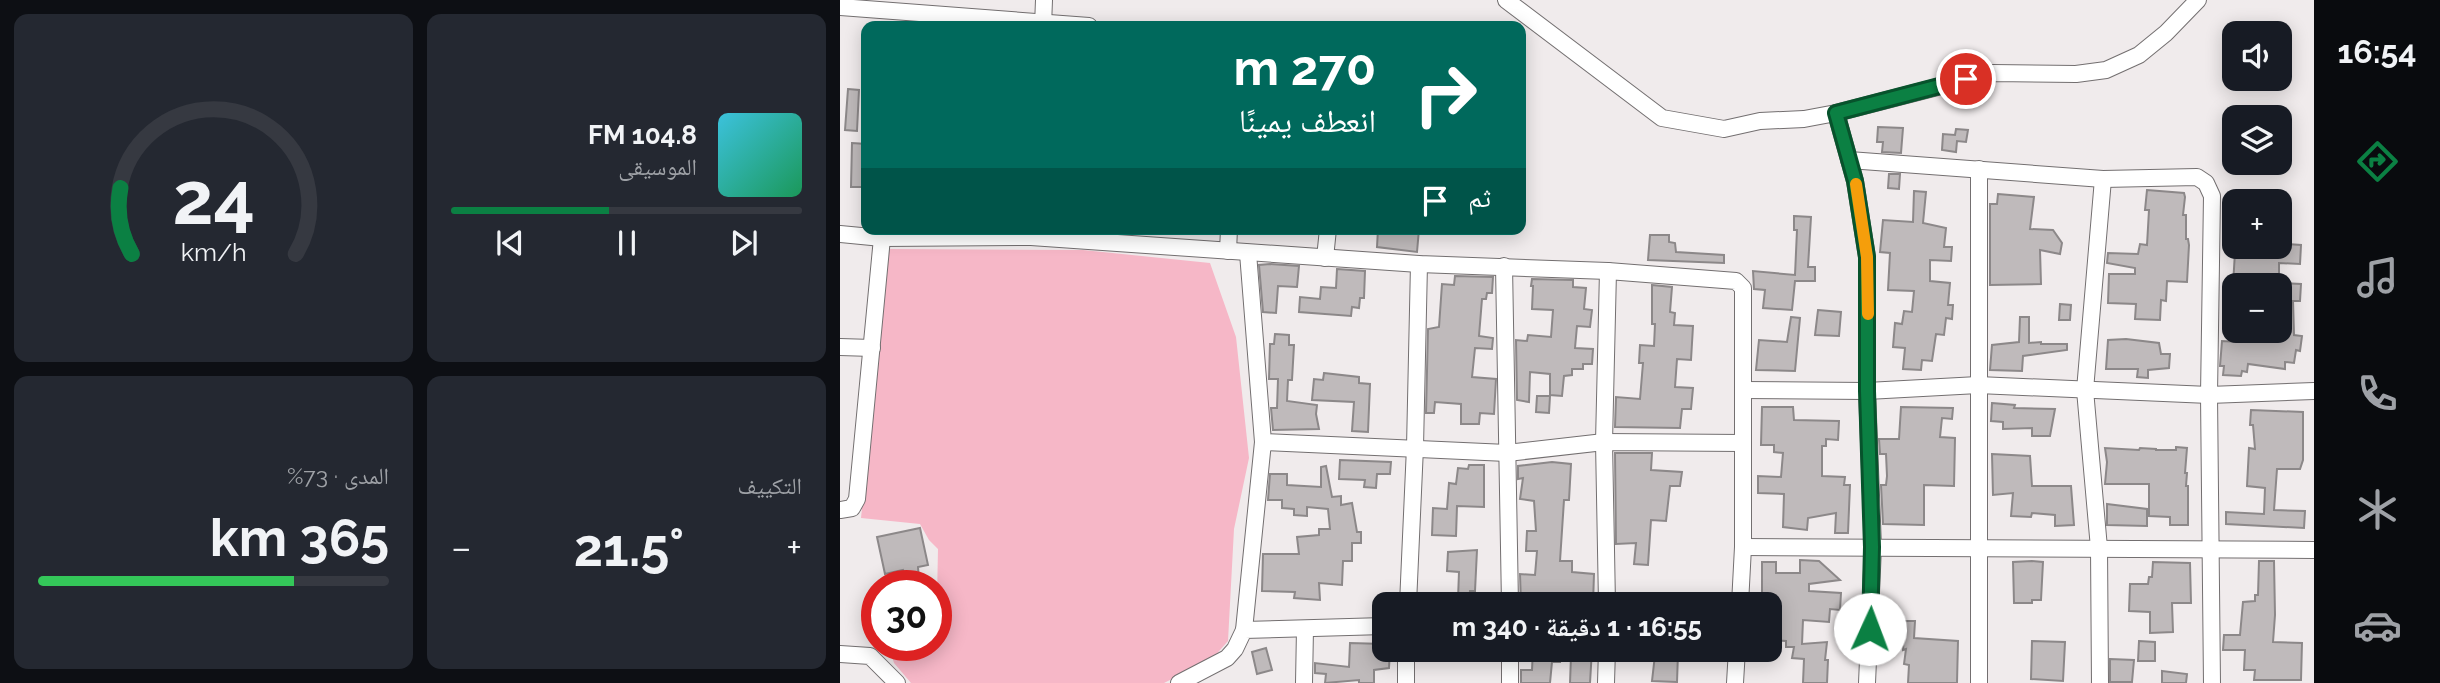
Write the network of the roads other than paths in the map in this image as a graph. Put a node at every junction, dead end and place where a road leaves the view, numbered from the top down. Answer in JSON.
{"nodes":[{"id":1,"x":1044,"y":0,"type":"edge"},
{"id":2,"x":1506,"y":0,"type":"edge"},
{"id":3,"x":2198,"y":0,"type":"edge"},
{"id":4,"x":868,"y":5,"type":"edge"},
{"id":5,"x":840,"y":7,"type":"edge"},
{"id":6,"x":950,"y":7,"type":"edge"},
{"id":7,"x":1027,"y":21,"type":"edge"},
{"id":8,"x":1043,"y":21,"type":"edge"},
{"id":9,"x":1836,"y":113,"type":"junction"},
{"id":10,"x":1849,"y":160,"type":"junction"},
{"id":11,"x":1979,"y":169,"type":"junction"},
{"id":12,"x":2103,"y":178,"type":"junction"},
{"id":13,"x":840,"y":234,"type":"edge"},
{"id":14,"x":971,"y":235,"type":"edge"},
{"id":15,"x":1080,"y":235,"type":"edge"},
{"id":16,"x":1229,"y":235,"type":"edge"},
{"id":17,"x":1327,"y":235,"type":"edge"},
{"id":18,"x":1129,"y":237,"type":"edge"},
{"id":19,"x":882,"y":238,"type":"junction"},
{"id":20,"x":1228,"y":251,"type":"junction"},
{"id":21,"x":1248,"y":253,"type":"junction"},
{"id":22,"x":1325,"y":258,"type":"junction"},
{"id":23,"x":1419,"y":264,"type":"junction"},
{"id":24,"x":1504,"y":266,"type":"junction"},
{"id":25,"x":1608,"y":271,"type":"junction"},
{"id":26,"x":840,"y":347,"type":"edge"},
{"id":27,"x":872,"y":348,"type":"junction"},
{"id":28,"x":1978,"y":385,"type":"junction"},
{"id":29,"x":1744,"y":390,"type":"junction"},
{"id":30,"x":2085,"y":390,"type":"junction"},
{"id":31,"x":1867,"y":391,"type":"junction"},
{"id":32,"x":2314,"y":391,"type":"edge"},
{"id":33,"x":2209,"y":395,"type":"junction"},
{"id":34,"x":1263,"y":442,"type":"junction"},
{"id":35,"x":1604,"y":442,"type":"junction"},
{"id":36,"x":1743,"y":443,"type":"junction"},
{"id":37,"x":1415,"y":447,"type":"junction"},
{"id":38,"x":1507,"y":453,"type":"junction"},
{"id":39,"x":840,"y":510,"type":"edge"},
{"id":40,"x":1743,"y":547,"type":"junction"},
{"id":41,"x":1872,"y":547,"type":"junction"},
{"id":42,"x":1980,"y":547,"type":"junction"},
{"id":43,"x":2099,"y":548,"type":"junction"},
{"id":44,"x":2314,"y":550,"type":"edge"},
{"id":45,"x":2212,"y":551,"type":"junction"},
{"id":46,"x":1409,"y":592,"type":"edge"},
{"id":47,"x":1510,"y":592,"type":"edge"},
{"id":48,"x":1607,"y":592,"type":"edge"},
{"id":49,"x":1741,"y":592,"type":"edge"},
{"id":50,"x":1372,"y":626,"type":"edge"},
{"id":51,"x":1305,"y":629,"type":"junction"},
{"id":52,"x":1244,"y":630,"type":"junction"},
{"id":53,"x":840,"y":654,"type":"edge"},
{"id":54,"x":1406,"y":662,"type":"edge"},
{"id":55,"x":1510,"y":662,"type":"edge"},
{"id":56,"x":1606,"y":662,"type":"edge"},
{"id":57,"x":1736,"y":662,"type":"edge"},
{"id":58,"x":893,"y":681,"type":"edge"},
{"id":59,"x":1186,"y":681,"type":"edge"},
{"id":60,"x":1304,"y":683,"type":"edge"},
{"id":61,"x":1406,"y":683,"type":"edge"},
{"id":62,"x":1510,"y":683,"type":"edge"},
{"id":63,"x":1606,"y":683,"type":"edge"},
{"id":64,"x":1735,"y":683,"type":"edge"},
{"id":65,"x":1867,"y":683,"type":"edge"},
{"id":66,"x":1979,"y":683,"type":"edge"},
{"id":67,"x":2100,"y":683,"type":"edge"},
{"id":68,"x":2212,"y":683,"type":"edge"}],
"edges":[{"from":1,"to":8,"type":"street"},
{"from":2,"to":9,"type":"street"},
{"from":3,"to":9,"type":"street"},
{"from":4,"to":5,"type":"street"},
{"from":4,"to":6,"type":"street"},
{"from":6,"to":7,"type":"street"},
{"from":9,"to":10,"type":"street"},
{"from":10,"to":11,"type":"street"},
{"from":10,"to":31,"type":"street"},
{"from":11,"to":12,"type":"street"},
{"from":11,"to":28,"type":"street"},
{"from":12,"to":30,"type":"street"},
{"from":12,"to":33,"type":"street"},
{"from":13,"to":19,"type":"street"},
{"from":14,"to":19,"type":"street"},
{"from":15,"to":18,"type":"street"},
{"from":16,"to":20,"type":"street"},
{"from":17,"to":22,"type":"street"},
{"from":18,"to":20,"type":"street"},
{"from":19,"to":27,"type":"street"},
{"from":20,"to":21,"type":"street"},
{"from":21,"to":22,"type":"street"},
{"from":21,"to":34,"type":"street"},
{"from":22,"to":23,"type":"street"},
{"from":23,"to":24,"type":"street"},
{"from":23,"to":37,"type":"street"},
{"from":24,"to":25,"type":"street"},
{"from":24,"to":38,"type":"street"},
{"from":25,"to":29,"type":"street"},
{"from":25,"to":35,"type":"street"},
{"from":26,"to":27,"type":"street"},
{"from":27,"to":39,"type":"street"},
{"from":28,"to":30,"type":"street"},
{"from":28,"to":31,"type":"street"},
{"from":28,"to":42,"type":"street"},
{"from":29,"to":31,"type":"street"},
{"from":29,"to":36,"type":"street"},
{"from":30,"to":33,"type":"street"},
{"from":30,"to":43,"type":"street"},
{"from":31,"to":41,"type":"street"},
{"from":32,"to":33,"type":"street"},
{"from":33,"to":45,"type":"street"},
{"from":34,"to":37,"type":"street"},
{"from":34,"to":52,"type":"street"},
{"from":35,"to":36,"type":"street"},
{"from":35,"to":38,"type":"street"},
{"from":35,"to":48,"type":"street"},
{"from":36,"to":40,"type":"street"},
{"from":37,"to":38,"type":"street"},
{"from":37,"to":46,"type":"street"},
{"from":38,"to":47,"type":"street"},
{"from":40,"to":41,"type":"street"},
{"from":40,"to":49,"type":"street"},
{"from":41,"to":42,"type":"street"},
{"from":41,"to":65,"type":"street"},
{"from":42,"to":43,"type":"street"},
{"from":42,"to":66,"type":"street"},
{"from":43,"to":45,"type":"street"},
{"from":43,"to":67,"type":"street"},
{"from":44,"to":45,"type":"street"},
{"from":45,"to":68,"type":"street"},
{"from":50,"to":51,"type":"street"},
{"from":51,"to":52,"type":"street"},
{"from":51,"to":60,"type":"street"},
{"from":52,"to":59,"type":"street"},
{"from":53,"to":58,"type":"street"},
{"from":54,"to":61,"type":"street"},
{"from":55,"to":62,"type":"street"},
{"from":56,"to":63,"type":"street"},
{"from":57,"to":64,"type":"street"}]}
